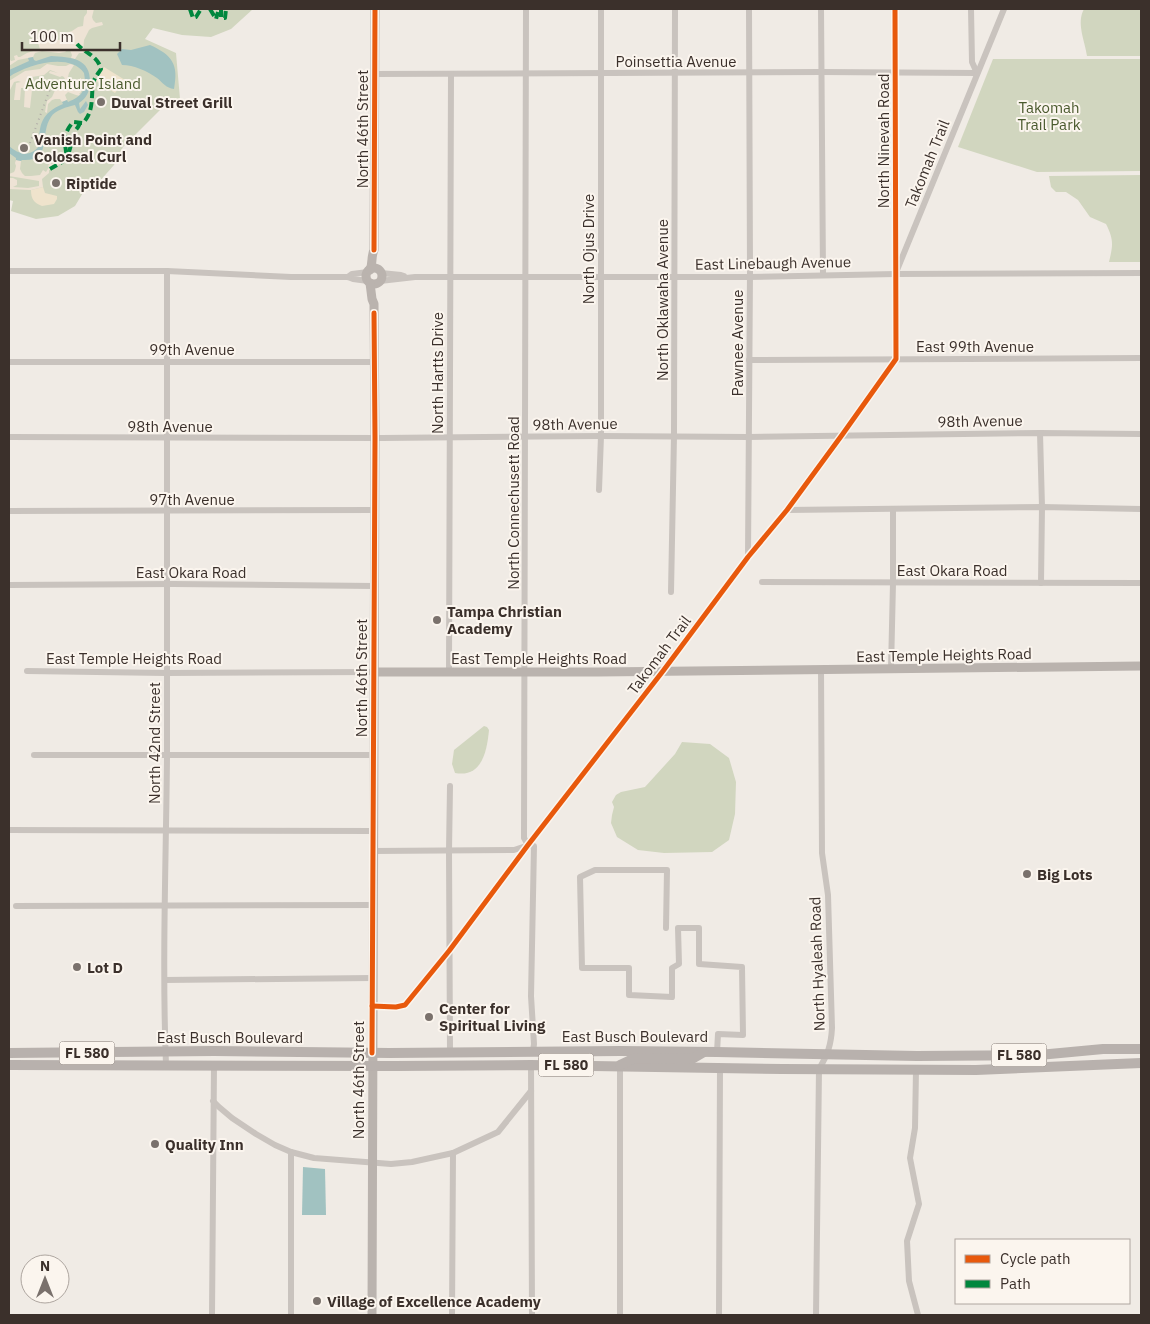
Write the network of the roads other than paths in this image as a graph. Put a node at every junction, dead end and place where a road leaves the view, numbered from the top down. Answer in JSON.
{"nodes":[{"id":1,"x":375,"y":9,"type":"edge"},
{"id":2,"x":526,"y":9,"type":"edge"},
{"id":3,"x":601,"y":9,"type":"edge"},
{"id":4,"x":675,"y":9,"type":"edge"},
{"id":5,"x":749,"y":9,"type":"edge"},
{"id":6,"x":822,"y":9,"type":"edge"},
{"id":7,"x":895,"y":9,"type":"edge"},
{"id":8,"x":971,"y":9,"type":"edge"},
{"id":9,"x":1004,"y":9,"type":"edge"},
{"id":10,"x":821,"y":72,"type":"junction"},
{"id":11,"x":675,"y":73,"type":"junction"},
{"id":12,"x":749,"y":73,"type":"junction"},
{"id":13,"x":895,"y":73,"type":"junction"},
{"id":14,"x":977,"y":73,"type":"junction"},
{"id":15,"x":375,"y":74,"type":"junction"},
{"id":16,"x":451,"y":74,"type":"junction"},
{"id":17,"x":526,"y":74,"type":"junction"},
{"id":18,"x":600,"y":74,"type":"junction"},
{"id":19,"x":9,"y":271,"type":"edge"},
{"id":20,"x":168,"y":271,"type":"junction"},
{"id":21,"x":1141,"y":273,"type":"edge"},
{"id":22,"x":895,"y":274,"type":"junction"},
{"id":23,"x":823,"y":275,"type":"junction"},
{"id":24,"x":450,"y":276,"type":"junction"},
{"id":25,"x":526,"y":276,"type":"junction"},
{"id":26,"x":374,"y":277,"type":"junction"},
{"id":27,"x":600,"y":277,"type":"junction"},
{"id":28,"x":674,"y":277,"type":"junction"},
{"id":29,"x":749,"y":277,"type":"junction"},
{"id":30,"x":1141,"y":358,"type":"edge"},
{"id":31,"x":896,"y":359,"type":"junction"},
{"id":32,"x":749,"y":360,"type":"junction"},
{"id":33,"x":167,"y":361,"type":"junction"},
{"id":34,"x":9,"y":362,"type":"edge"},
{"id":35,"x":374,"y":362,"type":"junction"},
{"id":36,"x":1040,"y":433,"type":"junction"},
{"id":37,"x":1141,"y":434,"type":"edge"},
{"id":38,"x":842,"y":435,"type":"junction"},
{"id":39,"x":601,"y":436,"type":"junction"},
{"id":40,"x":674,"y":436,"type":"junction"},
{"id":41,"x":9,"y":437,"type":"edge"},
{"id":42,"x":748,"y":437,"type":"junction"},
{"id":43,"x":168,"y":438,"type":"junction"},
{"id":44,"x":375,"y":438,"type":"junction"},
{"id":45,"x":450,"y":438,"type":"junction"},
{"id":46,"x":526,"y":438,"type":"junction"},
{"id":47,"x":599,"y":490,"type":"dead end"},
{"id":48,"x":1042,"y":507,"type":"junction"},
{"id":49,"x":893,"y":509,"type":"junction"},
{"id":50,"x":1141,"y":509,"type":"edge"},
{"id":51,"x":374,"y":510,"type":"junction"},
{"id":52,"x":787,"y":510,"type":"junction"},
{"id":53,"x":9,"y":511,"type":"edge"},
{"id":54,"x":167,"y":511,"type":"junction"},
{"id":55,"x":748,"y":556,"type":"junction"},
{"id":56,"x":762,"y":582,"type":"dead end"},
{"id":57,"x":1041,"y":582,"type":"junction"},
{"id":58,"x":893,"y":583,"type":"junction"},
{"id":59,"x":1141,"y":583,"type":"edge"},
{"id":60,"x":167,"y":585,"type":"junction"},
{"id":61,"x":9,"y":586,"type":"edge"},
{"id":62,"x":374,"y":586,"type":"junction"},
{"id":63,"x":671,"y":592,"type":"dead end"},
{"id":64,"x":1141,"y":666,"type":"edge"},
{"id":65,"x":891,"y":669,"type":"junction"},
{"id":66,"x":821,"y":670,"type":"junction"},
{"id":67,"x":27,"y":671,"type":"dead end"},
{"id":68,"x":663,"y":671,"type":"junction"},
{"id":69,"x":374,"y":672,"type":"junction"},
{"id":70,"x":449,"y":672,"type":"junction"},
{"id":71,"x":525,"y":672,"type":"junction"},
{"id":72,"x":166,"y":673,"type":"junction"},
{"id":73,"x":34,"y":755,"type":"dead end"},
{"id":74,"x":374,"y":755,"type":"junction"},
{"id":75,"x":167,"y":756,"type":"junction"},
{"id":76,"x":450,"y":786,"type":"dead end"},
{"id":77,"x":9,"y":830,"type":"edge"},
{"id":78,"x":166,"y":830,"type":"junction"},
{"id":79,"x":374,"y":831,"type":"junction"},
{"id":80,"x":528,"y":845,"type":"junction"},
{"id":81,"x":374,"y":851,"type":"junction"},
{"id":82,"x":449,"y":851,"type":"junction"},
{"id":83,"x":166,"y":905,"type":"junction"},
{"id":84,"x":373,"y":905,"type":"junction"},
{"id":85,"x":16,"y":906,"type":"dead end"},
{"id":86,"x":666,"y":928,"type":"dead end"},
{"id":87,"x":449,"y":951,"type":"junction"},
{"id":88,"x":372,"y":978,"type":"junction"},
{"id":89,"x":165,"y":980,"type":"junction"},
{"id":90,"x":372,"y":1006,"type":"junction"},
{"id":91,"x":1141,"y":1049,"type":"edge"},
{"id":92,"x":533,"y":1051,"type":"junction"},
{"id":93,"x":620,"y":1051,"type":"junction"},
{"id":94,"x":166,"y":1052,"type":"junction"},
{"id":95,"x":372,"y":1052,"type":"junction"},
{"id":96,"x":450,"y":1052,"type":"junction"},
{"id":97,"x":705,"y":1052,"type":"junction"},
{"id":98,"x":717,"y":1052,"type":"junction"},
{"id":99,"x":10,"y":1054,"type":"edge"},
{"id":100,"x":827,"y":1055,"type":"junction"},
{"id":101,"x":1038,"y":1055,"type":"junction"},
{"id":102,"x":1141,"y":1063,"type":"edge"},
{"id":103,"x":531,"y":1064,"type":"junction"},
{"id":104,"x":9,"y":1065,"type":"edge"},
{"id":105,"x":166,"y":1065,"type":"junction"},
{"id":106,"x":214,"y":1065,"type":"junction"},
{"id":107,"x":467,"y":1065,"type":"junction"},
{"id":108,"x":545,"y":1065,"type":"junction"},
{"id":109,"x":620,"y":1065,"type":"junction"},
{"id":110,"x":372,"y":1066,"type":"junction"},
{"id":111,"x":720,"y":1068,"type":"junction"},
{"id":112,"x":819,"y":1069,"type":"junction"},
{"id":113,"x":916,"y":1070,"type":"junction"},
{"id":114,"x":976,"y":1070,"type":"junction"},
{"id":115,"x":531,"y":1091,"type":"junction"},
{"id":116,"x":214,"y":1101,"type":"junction"},
{"id":117,"x":291,"y":1152,"type":"junction"},
{"id":118,"x":453,"y":1153,"type":"junction"},
{"id":119,"x":372,"y":1162,"type":"junction"},
{"id":120,"x":212,"y":1315,"type":"edge"},
{"id":121,"x":291,"y":1315,"type":"edge"},
{"id":122,"x":372,"y":1315,"type":"edge"},
{"id":123,"x":452,"y":1315,"type":"edge"},
{"id":124,"x":532,"y":1315,"type":"edge"},
{"id":125,"x":620,"y":1315,"type":"edge"},
{"id":126,"x":719,"y":1315,"type":"edge"},
{"id":127,"x":816,"y":1315,"type":"edge"},
{"id":128,"x":918,"y":1315,"type":"edge"}],
"edges":[{"from":1,"to":15,"type":"street","name":"North 46th Street"},
{"from":2,"to":17,"type":"street","name":"North Connechusett Road"},
{"from":3,"to":18,"type":"street","name":"North Ojus Drive"},
{"from":4,"to":11,"type":"street","name":"North Oklawaha Avenue"},
{"from":5,"to":12,"type":"street","name":"Pawnee Avenue"},
{"from":6,"to":10,"type":"street"},
{"from":7,"to":13,"type":"street","name":"North Ninevah Road"},
{"from":8,"to":14,"type":"street"},
{"from":9,"to":14,"type":"street","name":"Takomah Trail"},
{"from":10,"to":12,"type":"street","name":"Poinsettia Avenue"},
{"from":10,"to":13,"type":"street","name":"Poinsettia Avenue"},
{"from":10,"to":23,"type":"street"},
{"from":11,"to":12,"type":"street","name":"Poinsettia Avenue"},
{"from":11,"to":18,"type":"street","name":"Poinsettia Avenue"},
{"from":11,"to":28,"type":"street","name":"North Oklawaha Avenue"},
{"from":12,"to":29,"type":"street","name":"Pawnee Avenue"},
{"from":13,"to":14,"type":"street","name":"Poinsettia Avenue"},
{"from":13,"to":22,"type":"street","name":"North Ninevah Road"},
{"from":14,"to":22,"type":"street","name":"Takomah Trail"},
{"from":15,"to":16,"type":"street","name":"Poinsettia Avenue"},
{"from":15,"to":26,"type":"street","name":"North 46th Street"},
{"from":16,"to":17,"type":"street","name":"Poinsettia Avenue"},
{"from":16,"to":24,"type":"street","name":"North Hartts Drive"},
{"from":17,"to":18,"type":"street","name":"Poinsettia Avenue"},
{"from":17,"to":25,"type":"street","name":"North Connechusett Road"},
{"from":18,"to":27,"type":"street","name":"North Ojus Drive"},
{"from":19,"to":20,"type":"street","name":"East Linebaugh Avenue"},
{"from":20,"to":26,"type":"street","name":"East Linebaugh Avenue"},
{"from":20,"to":33,"type":"street","name":"North 42nd Street"},
{"from":21,"to":22,"type":"street","name":"East Linebaugh Avenue"},
{"from":22,"to":23,"type":"street","name":"East Linebaugh Avenue"},
{"from":22,"to":31,"type":"street","name":"Takomah Trail"},
{"from":23,"to":29,"type":"street","name":"East Linebaugh Avenue"},
{"from":24,"to":25,"type":"street","name":"East Linebaugh Avenue"},
{"from":24,"to":26,"type":"street","name":"East Linebaugh Avenue"},
{"from":24,"to":45,"type":"street","name":"North Hartts Drive"},
{"from":25,"to":27,"type":"street","name":"East Linebaugh Avenue"},
{"from":25,"to":46,"type":"street","name":"North Connechusett Road"},
{"from":26,"to":35,"type":"street","name":"North 46th Street"},
{"from":27,"to":28,"type":"street","name":"East Linebaugh Avenue"},
{"from":27,"to":39,"type":"street","name":"North Ojus Drive"},
{"from":28,"to":29,"type":"street","name":"East Linebaugh Avenue"},
{"from":28,"to":40,"type":"street","name":"North Oklawaha Avenue"},
{"from":29,"to":32,"type":"street","name":"Pawnee Avenue"},
{"from":30,"to":31,"type":"street","name":"East 99th Avenue"},
{"from":31,"to":32,"type":"street","name":"East 99th Avenue"},
{"from":31,"to":38,"type":"street","name":"Takomah Trail"},
{"from":32,"to":42,"type":"street","name":"Pawnee Avenue"},
{"from":33,"to":34,"type":"street","name":"99th Avenue"},
{"from":33,"to":35,"type":"street","name":"99th Avenue"},
{"from":33,"to":43,"type":"street","name":"North 42nd Street"},
{"from":35,"to":44,"type":"street","name":"North 46th Street"},
{"from":36,"to":37,"type":"street","name":"98th Avenue"},
{"from":36,"to":38,"type":"street","name":"98th Avenue"},
{"from":36,"to":48,"type":"street"},
{"from":38,"to":42,"type":"street","name":"98th Avenue"},
{"from":38,"to":52,"type":"street","name":"Takomah Trail"},
{"from":39,"to":40,"type":"street","name":"98th Avenue"},
{"from":39,"to":46,"type":"street","name":"98th Avenue"},
{"from":39,"to":47,"type":"street","name":"North Ojus Drive"},
{"from":40,"to":42,"type":"street","name":"98th Avenue"},
{"from":40,"to":63,"type":"street","name":"North Oklawaha Avenue"},
{"from":41,"to":43,"type":"street","name":"98th Avenue"},
{"from":42,"to":55,"type":"street","name":"Pawnee Avenue"},
{"from":43,"to":44,"type":"street","name":"98th Avenue"},
{"from":43,"to":54,"type":"street","name":"North 42nd Street"},
{"from":44,"to":45,"type":"street","name":"98th Avenue"},
{"from":44,"to":51,"type":"street","name":"North 46th Street"},
{"from":45,"to":46,"type":"street","name":"98th Avenue"},
{"from":45,"to":70,"type":"street","name":"North Hartts Drive"},
{"from":46,"to":71,"type":"street","name":"North Connechusett Road"},
{"from":48,"to":49,"type":"street"},
{"from":48,"to":50,"type":"street"},
{"from":48,"to":57,"type":"street"},
{"from":49,"to":52,"type":"street"},
{"from":49,"to":58,"type":"street"},
{"from":51,"to":54,"type":"street","name":"97th Avenue"},
{"from":51,"to":62,"type":"street","name":"North 46th Street"},
{"from":52,"to":55,"type":"street","name":"Takomah Trail"},
{"from":53,"to":54,"type":"street","name":"97th Avenue"},
{"from":54,"to":60,"type":"street","name":"North 42nd Street"},
{"from":55,"to":68,"type":"street","name":"Takomah Trail"},
{"from":56,"to":58,"type":"street","name":"East Okara Road"},
{"from":57,"to":58,"type":"street","name":"East Okara Road"},
{"from":57,"to":59,"type":"street","name":"East Okara Road"},
{"from":58,"to":65,"type":"street"},
{"from":60,"to":61,"type":"street","name":"East Okara Road"},
{"from":60,"to":62,"type":"street","name":"East Okara Road"},
{"from":60,"to":72,"type":"street","name":"North 42nd Street"},
{"from":62,"to":69,"type":"street","name":"North 46th Street"},
{"from":64,"to":65,"type":"street","name":"East Temple Heights Road"},
{"from":65,"to":66,"type":"street","name":"East Temple Heights Road"},
{"from":66,"to":68,"type":"street","name":"East Temple Heights Road"},
{"from":66,"to":100,"type":"street","name":"North Hyaleah Road"},
{"from":67,"to":72,"type":"street","name":"East Temple Heights Road"},
{"from":68,"to":71,"type":"street","name":"East Temple Heights Road"},
{"from":68,"to":80,"type":"street","name":"Takomah Trail"},
{"from":69,"to":70,"type":"street","name":"East Temple Heights Road"},
{"from":69,"to":72,"type":"street","name":"East Temple Heights Road"},
{"from":69,"to":74,"type":"street","name":"North 46th Street"},
{"from":70,"to":71,"type":"street","name":"East Temple Heights Road"},
{"from":71,"to":80,"type":"street","name":"North Connechusett Road"},
{"from":72,"to":75,"type":"street","name":"North 42nd Street"},
{"from":73,"to":75,"type":"street"},
{"from":74,"to":75,"type":"street"},
{"from":74,"to":79,"type":"street","name":"North 46th Street"},
{"from":75,"to":78,"type":"street","name":"North 42nd Street"},
{"from":76,"to":82,"type":"street"},
{"from":77,"to":78,"type":"street"},
{"from":78,"to":79,"type":"street"},
{"from":78,"to":83,"type":"street","name":"North 42nd Street"},
{"from":79,"to":81,"type":"street","name":"North 46th Street"},
{"from":80,"to":82,"type":"street"},
{"from":80,"to":87,"type":"street","name":"Takomah Trail"},
{"from":80,"to":92,"type":"street","name":"North Connechusett Road"},
{"from":81,"to":82,"type":"street"},
{"from":81,"to":84,"type":"street","name":"North 46th Street"},
{"from":82,"to":87,"type":"street"},
{"from":83,"to":84,"type":"street"},
{"from":83,"to":85,"type":"street"},
{"from":83,"to":89,"type":"street","name":"North 42nd Street"},
{"from":84,"to":88,"type":"street","name":"North 46th Street"},
{"from":86,"to":98,"type":"street"},
{"from":87,"to":90,"type":"street","name":"Takomah Trail"},
{"from":87,"to":96,"type":"street"},
{"from":88,"to":89,"type":"street"},
{"from":88,"to":90,"type":"street","name":"North 46th Street"},
{"from":89,"to":94,"type":"street","name":"North 42nd Street"},
{"from":90,"to":95,"type":"street","name":"North 46th Street"},
{"from":91,"to":101,"type":"main road","name":"East Busch Boulevard","number":"FL 580"},
{"from":92,"to":93,"type":"main road","name":"East Busch Boulevard","number":"FL 580"},
{"from":92,"to":96,"type":"main road","name":"East Busch Boulevard","number":"FL 580"},
{"from":92,"to":107,"type":"main road"},
{"from":93,"to":97,"type":"main road","name":"East Busch Boulevard","number":"FL 580"},
{"from":93,"to":108,"type":"main road"},
{"from":94,"to":95,"type":"main road","name":"East Busch Boulevard","number":"FL 580"},
{"from":94,"to":99,"type":"main road","name":"East Busch Boulevard","number":"FL 580"},
{"from":94,"to":105,"type":"street","name":"North 42nd Street"},
{"from":95,"to":96,"type":"main road","name":"East Busch Boulevard","number":"FL 580"},
{"from":95,"to":110,"type":"street","name":"North 46th Street"},
{"from":97,"to":98,"type":"main road","name":"East Busch Boulevard","number":"FL 580"},
{"from":97,"to":109,"type":"main road"},
{"from":98,"to":100,"type":"main road","name":"East Busch Boulevard","number":"FL 580"},
{"from":100,"to":101,"type":"main road","name":"East Busch Boulevard","number":"FL 580"},
{"from":100,"to":112,"type":"street","name":"North Hyaleah Road"},
{"from":101,"to":114,"type":"main road"},
{"from":102,"to":114,"type":"main road","name":"East Busch Boulevard","number":"FL 580"},
{"from":103,"to":107,"type":"main road","name":"East Busch Boulevard","number":"FL 580"},
{"from":103,"to":108,"type":"main road","name":"East Busch Boulevard","number":"FL 580"},
{"from":103,"to":115,"type":"street"},
{"from":104,"to":105,"type":"main road","name":"East Busch Boulevard","number":"FL 580"},
{"from":105,"to":106,"type":"main road","name":"East Busch Boulevard","number":"FL 580"},
{"from":106,"to":110,"type":"main road","name":"East Busch Boulevard","number":"FL 580"},
{"from":106,"to":116,"type":"street"},
{"from":107,"to":110,"type":"main road","name":"East Busch Boulevard","number":"FL 580"},
{"from":108,"to":109,"type":"main road","name":"East Busch Boulevard","number":"FL 580"},
{"from":109,"to":111,"type":"main road","name":"East Busch Boulevard","number":"FL 580"},
{"from":109,"to":125,"type":"street"},
{"from":110,"to":119,"type":"street","name":"North 46th Street"},
{"from":111,"to":112,"type":"main road","name":"East Busch Boulevard","number":"FL 580"},
{"from":111,"to":126,"type":"street"},
{"from":112,"to":113,"type":"main road","name":"East Busch Boulevard","number":"FL 580"},
{"from":112,"to":127,"type":"street","name":"North Hyaleah Road"},
{"from":113,"to":114,"type":"main road","name":"East Busch Boulevard","number":"FL 580"},
{"from":113,"to":128,"type":"street"},
{"from":115,"to":118,"type":"street"},
{"from":115,"to":124,"type":"street"},
{"from":116,"to":117,"type":"street"},
{"from":116,"to":120,"type":"street"},
{"from":117,"to":119,"type":"street"},
{"from":117,"to":121,"type":"street"},
{"from":118,"to":119,"type":"street"},
{"from":118,"to":123,"type":"street"},
{"from":119,"to":122,"type":"street","name":"North 46th Street"}]}
